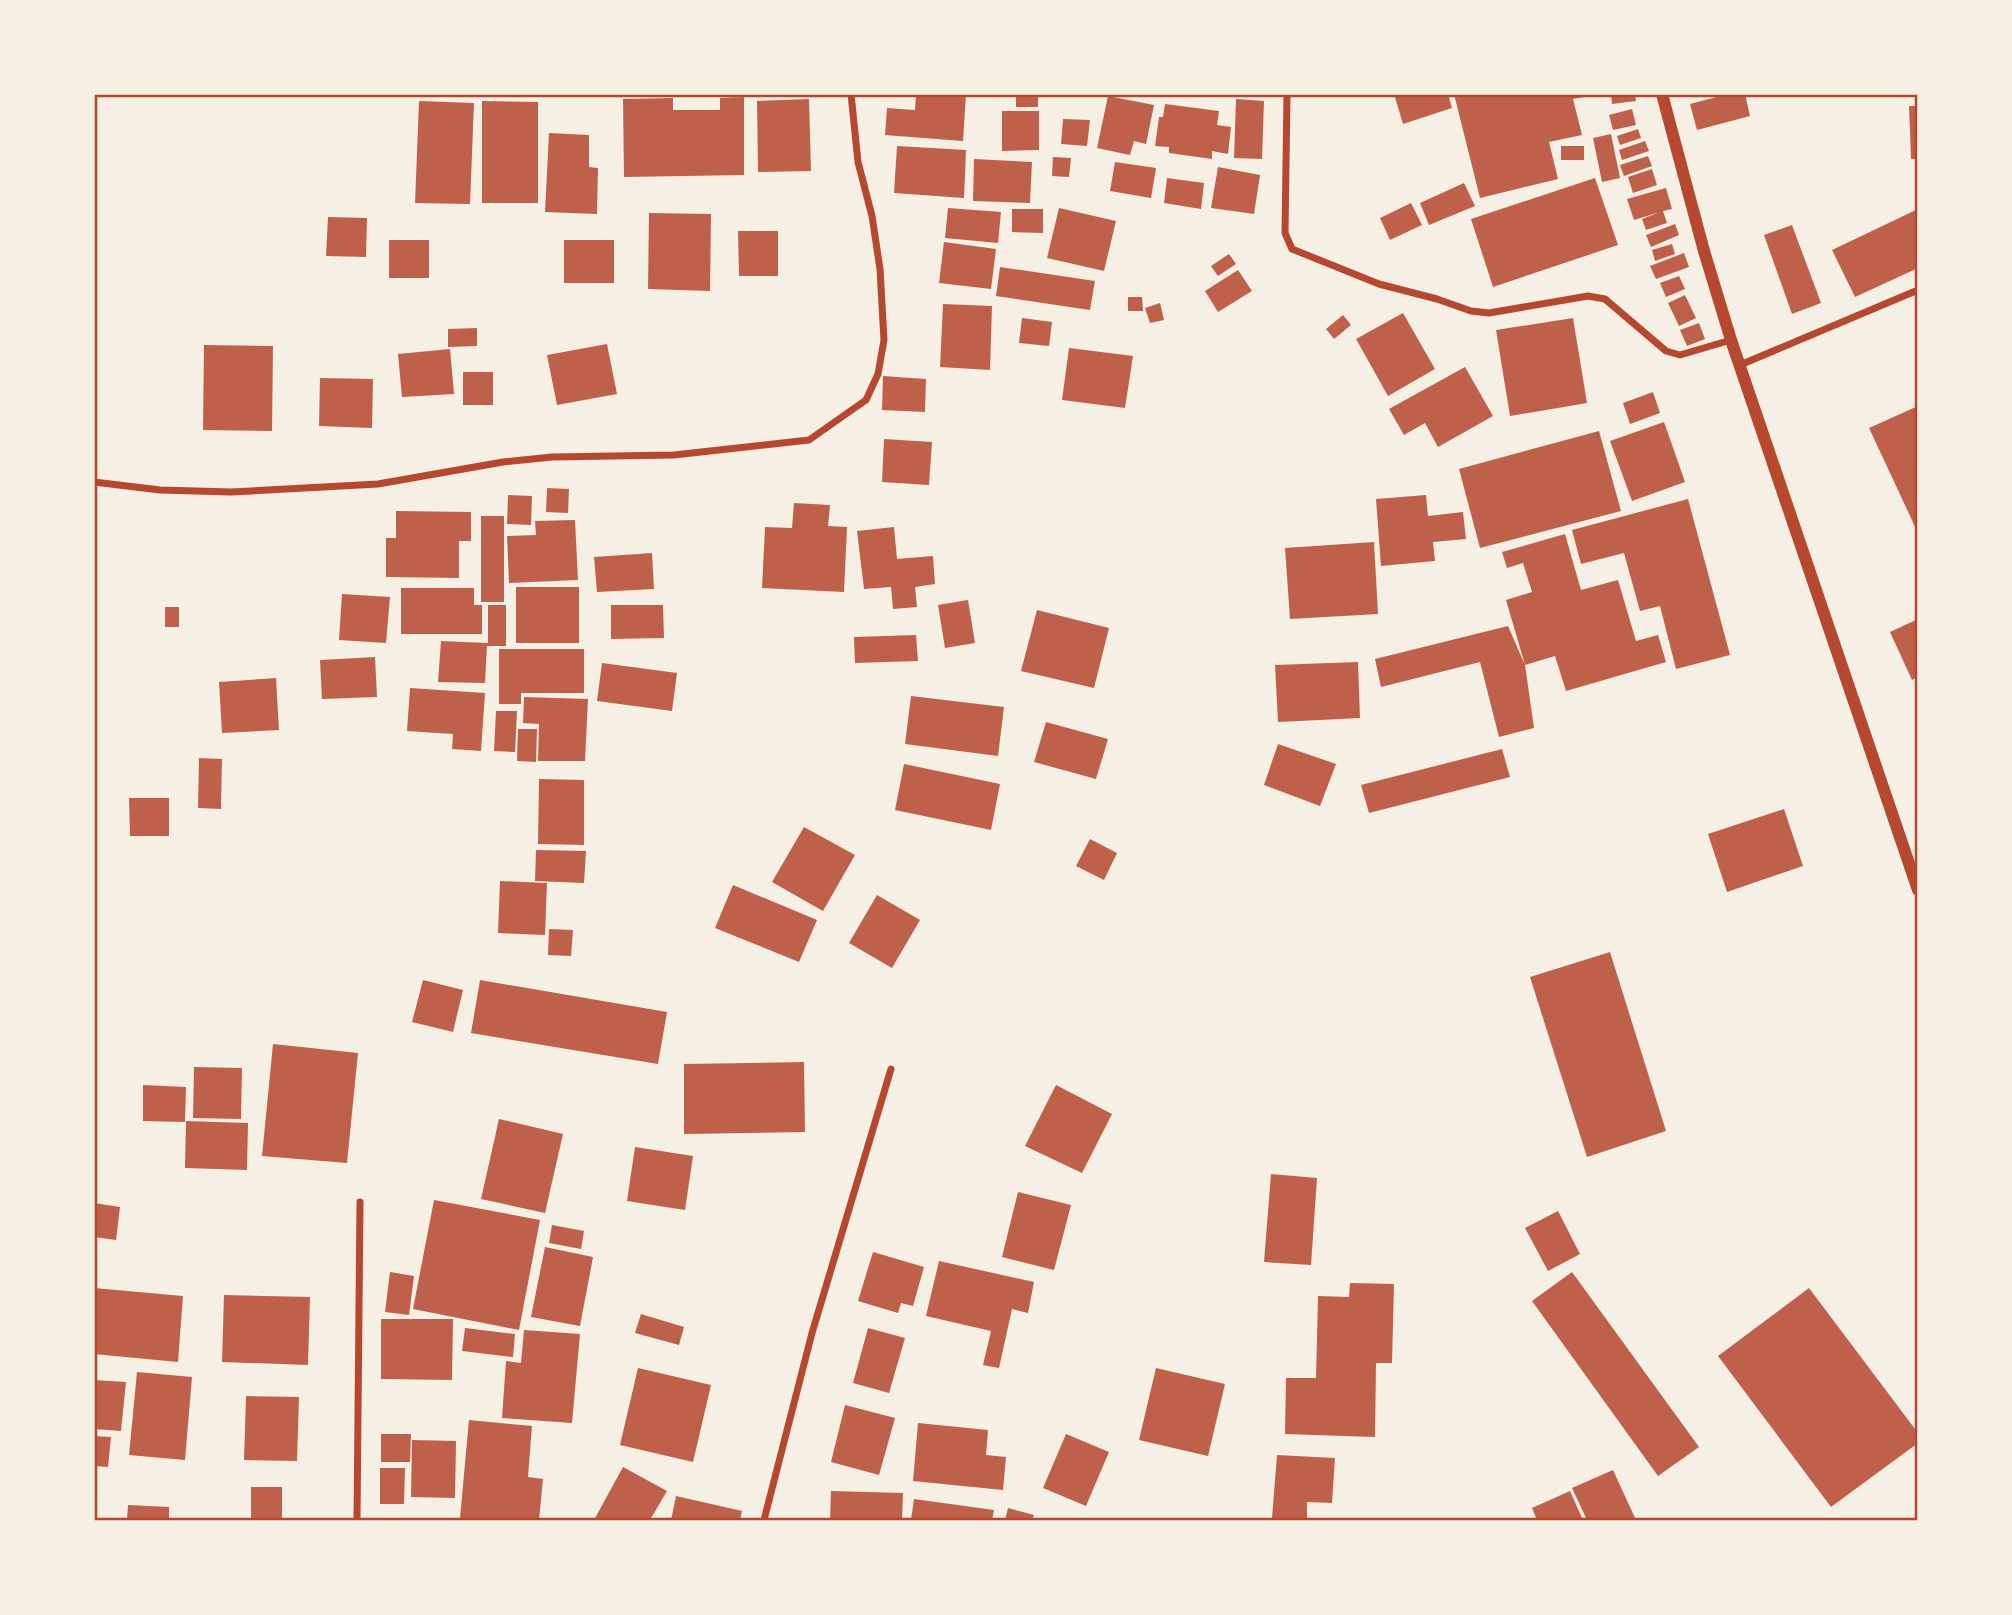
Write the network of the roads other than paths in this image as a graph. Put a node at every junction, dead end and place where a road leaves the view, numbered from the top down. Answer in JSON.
{"nodes":[{"id":1,"x":851,"y":94,"type":"edge"},
{"id":2,"x":1287,"y":94,"type":"edge"},
{"id":3,"x":1662,"y":94,"type":"edge"},
{"id":4,"x":1917,"y":290,"type":"edge"},
{"id":5,"x":1731,"y":340,"type":"junction"},
{"id":6,"x":1740,"y":365,"type":"junction"},
{"id":7,"x":96,"y":482,"type":"edge"},
{"id":8,"x":1917,"y":890,"type":"edge"},
{"id":9,"x":891,"y":1069,"type":"dead end"},
{"id":10,"x":360,"y":1202,"type":"dead end"},
{"id":11,"x":357,"y":1521,"type":"edge"},
{"id":12,"x":764,"y":1521,"type":"edge"}],
"edges":[{"from":1,"to":7,"type":"street"},
{"from":2,"to":5,"type":"street"},
{"from":3,"to":5,"type":"street"},
{"from":4,"to":6,"type":"street"},
{"from":5,"to":6,"type":"street"},
{"from":6,"to":8,"type":"street"},
{"from":9,"to":12,"type":"street"},
{"from":10,"to":11,"type":"street"}]}
